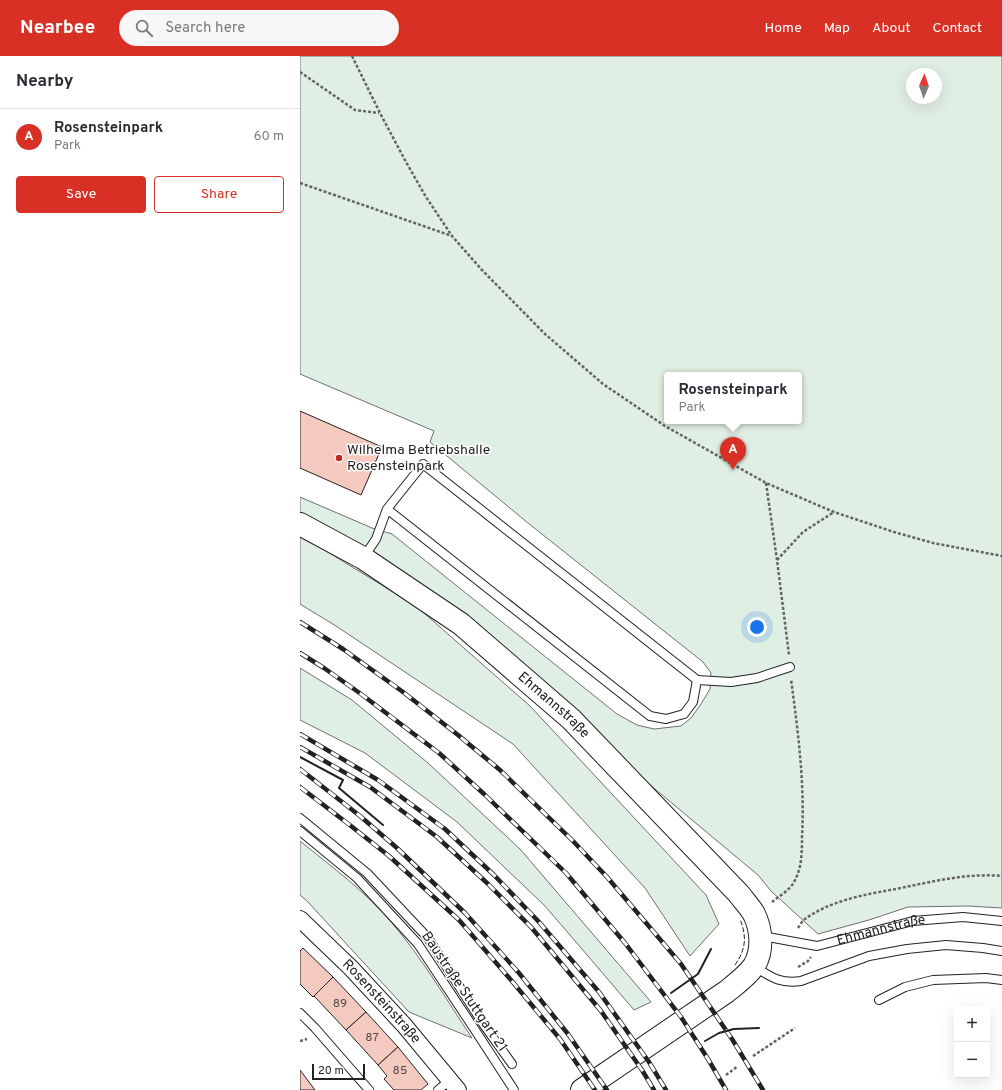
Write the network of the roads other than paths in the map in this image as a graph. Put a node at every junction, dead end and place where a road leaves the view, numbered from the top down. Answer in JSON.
{"nodes":[{"id":1,"x":387,"y":509,"type":"junction"},
{"id":2,"x":300,"y":524,"type":"edge"},
{"id":3,"x":364,"y":558,"type":"junction"},
{"id":4,"x":790,"y":667,"type":"road end"},
{"id":5,"x":697,"y":680,"type":"junction"},
{"id":6,"x":300,"y":818,"type":"edge"},
{"id":7,"x":300,"y":831,"type":"edge"},
{"id":8,"x":300,"y":919,"type":"edge"},
{"id":9,"x":1002,"y":921,"type":"edge"},
{"id":10,"x":761,"y":936,"type":"junction"},
{"id":11,"x":1002,"y":951,"type":"edge"},
{"id":12,"x":753,"y":966,"type":"junction"},
{"id":13,"x":1002,"y":980,"type":"edge"},
{"id":14,"x":879,"y":1000,"type":"dead end"},
{"id":15,"x":300,"y":1013,"type":"edge"},
{"id":16,"x":512,"y":1064,"type":"dead end"},
{"id":17,"x":454,"y":1085,"type":"edge"},
{"id":18,"x":369,"y":1090,"type":"edge"},
{"id":19,"x":438,"y":1090,"type":"edge"},
{"id":20,"x":514,"y":1090,"type":"edge"},
{"id":21,"x":582,"y":1090,"type":"edge"}],
"edges":[{"from":1,"to":3,"type":"lane"},
{"from":1,"to":5,"type":"lane"},
{"from":1,"to":5,"type":"lane"},
{"from":2,"to":3,"type":"street","name":"Ehmannstraße"},
{"from":3,"to":10,"type":"street","name":"Ehmannstraße"},
{"from":4,"to":5,"type":"lane"},
{"from":6,"to":16,"type":"lane","name":"Baustraße Stuttgart 21"},
{"from":7,"to":20,"type":"lane","name":"Baustraße Stuttgart 21"},
{"from":8,"to":17,"type":"street","name":"Rosensteinstraße"},
{"from":9,"to":10,"type":"lane","name":"Ehmannstraße"},
{"from":10,"to":12,"type":"street","name":"Ehmannstraße"},
{"from":11,"to":12,"type":"lane"},
{"from":12,"to":21,"type":"street","name":"Ehmannstraße"},
{"from":13,"to":14,"type":"lane"},
{"from":15,"to":18,"type":"lane"},
{"from":17,"to":19,"type":"lane"}]}
